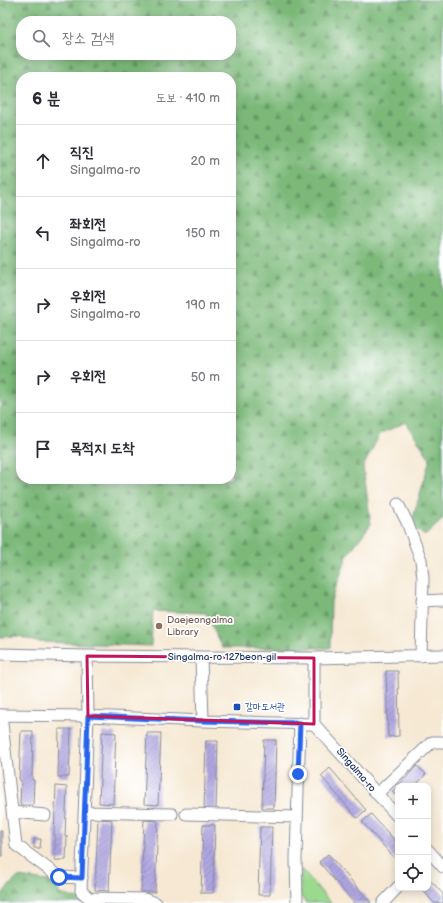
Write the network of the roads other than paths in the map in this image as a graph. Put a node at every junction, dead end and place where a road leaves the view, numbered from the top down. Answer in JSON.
{"nodes":[{"id":1,"x":398,"y":504,"type":"dead end"},
{"id":2,"x":422,"y":600,"type":"junction"},
{"id":3,"x":443,"y":600,"type":"edge"},
{"id":4,"x":0,"y":654,"type":"edge"},
{"id":5,"x":443,"y":655,"type":"edge"},
{"id":6,"x":87,"y":656,"type":"junction"},
{"id":7,"x":421,"y":656,"type":"junction"},
{"id":8,"x":201,"y":657,"type":"junction"},
{"id":9,"x":314,"y":658,"type":"junction"},
{"id":10,"x":0,"y":715,"type":"edge"},
{"id":11,"x":88,"y":716,"type":"junction"},
{"id":12,"x":203,"y":721,"type":"junction"},
{"id":13,"x":300,"y":723,"type":"junction"},
{"id":14,"x":314,"y":724,"type":"junction"},
{"id":15,"x":443,"y":742,"type":"edge"},
{"id":16,"x":377,"y":794,"type":"junction"},
{"id":17,"x":13,"y":812,"type":"junction"},
{"id":18,"x":85,"y":812,"type":"junction"},
{"id":19,"x":172,"y":814,"type":"dead end"},
{"id":20,"x":186,"y":814,"type":"dead end"},
{"id":21,"x":395,"y":814,"type":"edge"},
{"id":22,"x":45,"y":815,"type":"dead end"},
{"id":23,"x":297,"y":817,"type":"junction"},
{"id":24,"x":433,"y":854,"type":"edge"},
{"id":25,"x":443,"y":866,"type":"edge"},
{"id":26,"x":82,"y":878,"type":"junction"},
{"id":27,"x":395,"y":890,"type":"edge"},
{"id":28,"x":156,"y":903,"type":"edge"},
{"id":29,"x":297,"y":903,"type":"edge"},
{"id":30,"x":383,"y":903,"type":"edge"}],
"edges":[{"from":1,"to":2,"type":"street"},
{"from":2,"to":3,"type":"street"},
{"from":2,"to":7,"type":"street"},
{"from":4,"to":6,"type":"street","name":"Singalma-ro 127beon-gil"},
{"from":5,"to":7,"type":"street","name":"Singalma-ro 127beon-gil"},
{"from":6,"to":8,"type":"street","name":"Singalma-ro 127beon-gil"},
{"from":6,"to":11,"type":"street"},
{"from":7,"to":9,"type":"street","name":"Singalma-ro 127beon-gil"},
{"from":8,"to":9,"type":"street","name":"Singalma-ro 127beon-gil"},
{"from":8,"to":12,"type":"street"},
{"from":9,"to":14,"type":"street"},
{"from":10,"to":11,"type":"street"},
{"from":10,"to":17,"type":"street"},
{"from":11,"to":12,"type":"street"},
{"from":11,"to":18,"type":"street"},
{"from":12,"to":13,"type":"street"},
{"from":13,"to":14,"type":"street"},
{"from":13,"to":23,"type":"street"},
{"from":14,"to":16,"type":"street","name":"Singalma-ro"},
{"from":15,"to":16,"type":"street"},
{"from":16,"to":21,"type":"street","name":"Singalma-ro"},
{"from":17,"to":22,"type":"street"},
{"from":17,"to":26,"type":"street"},
{"from":18,"to":19,"type":"street"},
{"from":18,"to":26,"type":"street"},
{"from":20,"to":23,"type":"street"},
{"from":23,"to":29,"type":"street"},
{"from":24,"to":25,"type":"street"},
{"from":26,"to":28,"type":"street"},
{"from":27,"to":30,"type":"street"}]}
